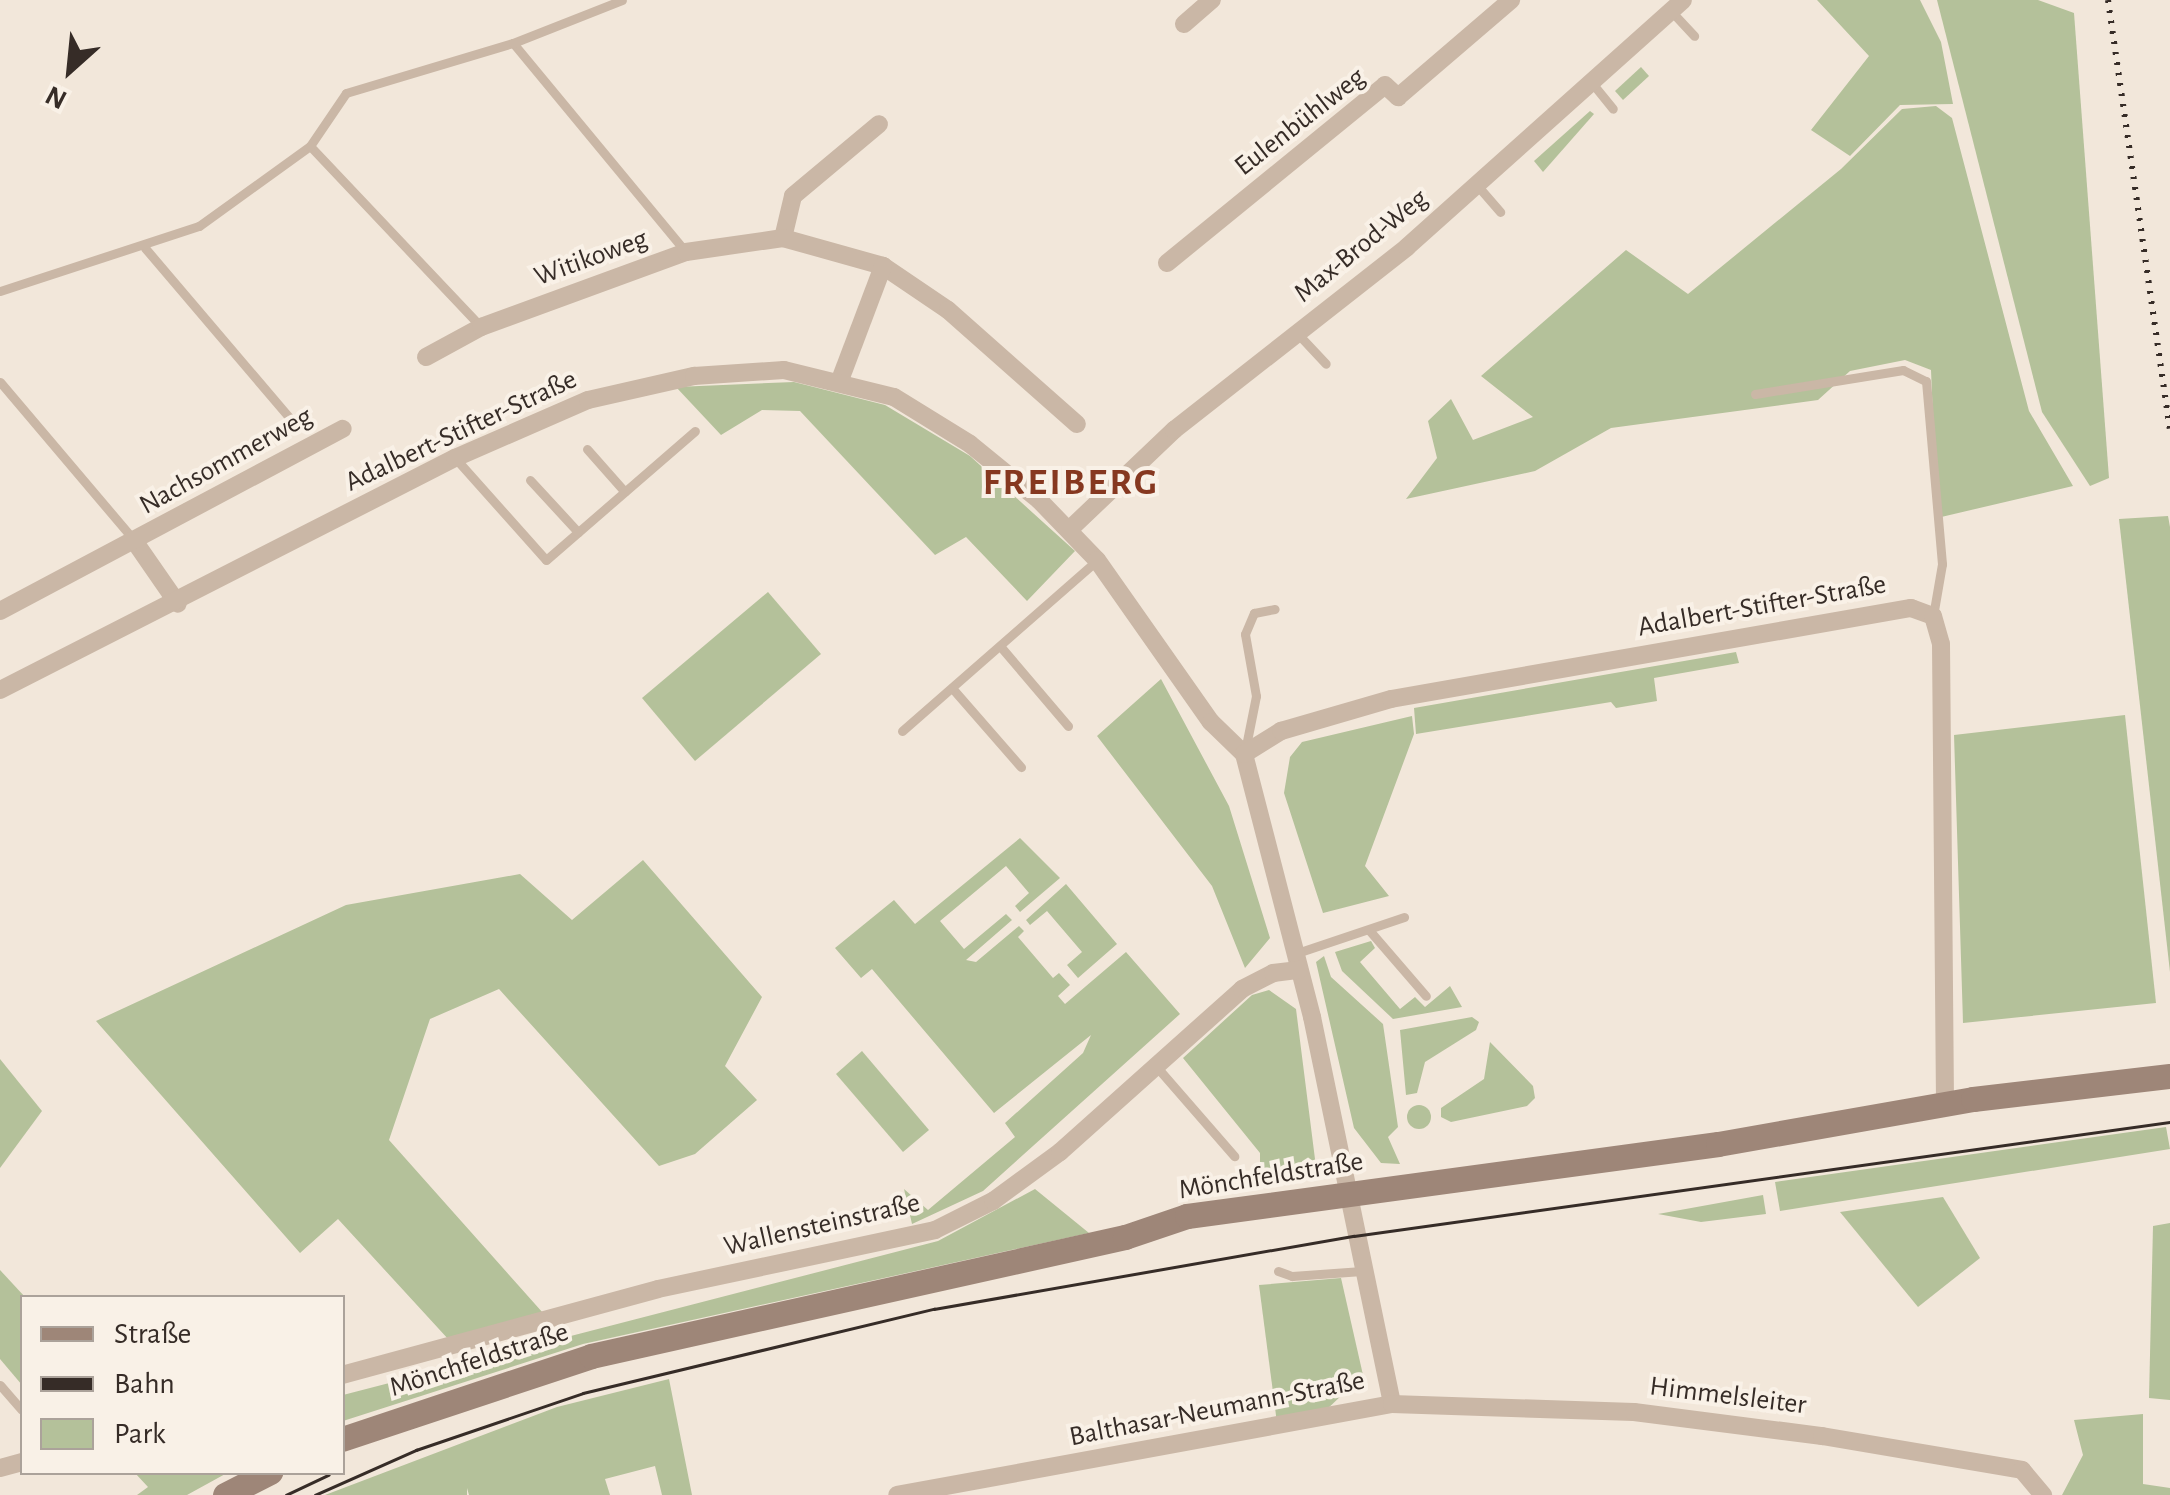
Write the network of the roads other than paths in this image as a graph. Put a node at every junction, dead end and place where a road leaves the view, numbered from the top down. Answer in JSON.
{"nodes":[{"id":1,"x":622,"y":0,"type":"edge"},
{"id":2,"x":1212,"y":0,"type":"edge"},
{"id":3,"x":1511,"y":0,"type":"edge"},
{"id":4,"x":1677,"y":5,"type":"edge"},
{"id":5,"x":1184,"y":24,"type":"dead end"},
{"id":6,"x":1694,"y":36,"type":"dead end"},
{"id":7,"x":513,"y":43,"type":"junction"},
{"id":8,"x":1590,"y":81,"type":"junction"},
{"id":9,"x":1613,"y":109,"type":"dead end"},
{"id":10,"x":880,"y":124,"type":"dead end"},
{"id":11,"x":310,"y":146,"type":"junction"},
{"id":12,"x":1476,"y":184,"type":"junction"},
{"id":13,"x":1500,"y":212,"type":"dead end"},
{"id":14,"x":783,"y":238,"type":"junction"},
{"id":15,"x":145,"y":248,"type":"junction"},
{"id":16,"x":686,"y":252,"type":"junction"},
{"id":17,"x":1167,"y":263,"type":"dead end"},
{"id":18,"x":883,"y":266,"type":"junction"},
{"id":19,"x":0,"y":291,"type":"edge"},
{"id":20,"x":481,"y":327,"type":"junction"},
{"id":21,"x":1297,"y":333,"type":"junction"},
{"id":22,"x":426,"y":356,"type":"dead end"},
{"id":23,"x":1326,"y":364,"type":"dead end"},
{"id":24,"x":840,"y":380,"type":"junction"},
{"id":25,"x":0,"y":382,"type":"edge"},
{"id":26,"x":1755,"y":394,"type":"dead end"},
{"id":27,"x":294,"y":422,"type":"dead end"},
{"id":28,"x":1077,"y":424,"type":"dead end"},
{"id":29,"x":343,"y":429,"type":"dead end"},
{"id":30,"x":695,"y":431,"type":"dead end"},
{"id":31,"x":586,"y":449,"type":"dead end"},
{"id":32,"x":455,"y":458,"type":"junction"},
{"id":33,"x":530,"y":480,"type":"dead end"},
{"id":34,"x":624,"y":492,"type":"junction"},
{"id":35,"x":1070,"y":529,"type":"junction"},
{"id":36,"x":578,"y":532,"type":"junction"},
{"id":37,"x":135,"y":542,"type":"junction"},
{"id":38,"x":1097,"y":560,"type":"junction"},
{"id":39,"x":178,"y":604,"type":"junction"},
{"id":40,"x":1276,"y":609,"type":"dead end"},
{"id":41,"x":0,"y":611,"type":"edge"},
{"id":42,"x":1933,"y":616,"type":"junction"},
{"id":43,"x":1000,"y":646,"type":"junction"},
{"id":44,"x":952,"y":688,"type":"junction"},
{"id":45,"x":0,"y":690,"type":"edge"},
{"id":46,"x":1068,"y":726,"type":"dead end"},
{"id":47,"x":902,"y":731,"type":"dead end"},
{"id":48,"x":1244,"y":754,"type":"junction"},
{"id":49,"x":1021,"y":767,"type":"dead end"},
{"id":50,"x":1404,"y":917,"type":"dead end"},
{"id":51,"x":1368,"y":930,"type":"junction"},
{"id":52,"x":1296,"y":962,"type":"junction"},
{"id":53,"x":1426,"y":996,"type":"dead end"},
{"id":54,"x":1155,"y":1066,"type":"junction"},
{"id":55,"x":2170,"y":1076,"type":"edge"},
{"id":56,"x":1945,"y":1104,"type":"junction"},
{"id":57,"x":1234,"y":1156,"type":"dead end"},
{"id":58,"x":1344,"y":1194,"type":"junction"},
{"id":59,"x":1278,"y":1270,"type":"dead end"},
{"id":60,"x":1362,"y":1271,"type":"junction"},
{"id":61,"x":345,"y":1374,"type":"edge"},
{"id":62,"x":0,"y":1386,"type":"edge"},
{"id":63,"x":1392,"y":1404,"type":"junction"},
{"id":64,"x":20,"y":1408,"type":"edge"},
{"id":65,"x":345,"y":1439,"type":"edge"},
{"id":66,"x":264,"y":1475,"type":"edge"},
{"id":67,"x":224,"y":1495,"type":"edge"},
{"id":68,"x":898,"y":1495,"type":"edge"},
{"id":69,"x":2043,"y":1495,"type":"edge"}],
"edges":[{"from":1,"to":7,"type":"lane"},
{"from":2,"to":5,"type":"street"},
{"from":3,"to":17,"type":"street","name":"Eulenbühlweg"},
{"from":4,"to":6,"type":"lane"},
{"from":4,"to":8,"type":"street","name":"Max-Brod-Weg"},
{"from":7,"to":11,"type":"lane"},
{"from":7,"to":16,"type":"lane"},
{"from":8,"to":9,"type":"lane"},
{"from":8,"to":12,"type":"street","name":"Max-Brod-Weg"},
{"from":10,"to":14,"type":"street"},
{"from":11,"to":15,"type":"lane"},
{"from":11,"to":20,"type":"lane"},
{"from":12,"to":13,"type":"lane"},
{"from":12,"to":21,"type":"street","name":"Max-Brod-Weg"},
{"from":14,"to":16,"type":"street","name":"Witikoweg"},
{"from":14,"to":18,"type":"street","name":"Witikoweg"},
{"from":15,"to":19,"type":"lane"},
{"from":15,"to":27,"type":"lane"},
{"from":16,"to":20,"type":"street","name":"Witikoweg"},
{"from":18,"to":24,"type":"street"},
{"from":18,"to":28,"type":"street","name":"Witikoweg"},
{"from":20,"to":22,"type":"street","name":"Witikoweg"},
{"from":21,"to":23,"type":"lane"},
{"from":21,"to":35,"type":"street","name":"Max-Brod-Weg"},
{"from":24,"to":32,"type":"street","name":"Adalbert-Stifter-Straße"},
{"from":24,"to":35,"type":"street","name":"Adalbert-Stifter-Straße"},
{"from":25,"to":37,"type":"lane"},
{"from":26,"to":42,"type":"lane"},
{"from":29,"to":37,"type":"street","name":"Nachsommerweg"},
{"from":30,"to":34,"type":"lane"},
{"from":31,"to":34,"type":"lane"},
{"from":32,"to":36,"type":"lane"},
{"from":32,"to":39,"type":"street","name":"Adalbert-Stifter-Straße"},
{"from":33,"to":36,"type":"lane"},
{"from":34,"to":36,"type":"lane"},
{"from":35,"to":38,"type":"street","name":"Adalbert-Stifter-Straße"},
{"from":37,"to":39,"type":"street","name":"Nachsommerweg"},
{"from":37,"to":41,"type":"street","name":"Nachsommerweg"},
{"from":38,"to":43,"type":"lane"},
{"from":38,"to":48,"type":"street","name":"Adalbert-Stifter-Straße"},
{"from":39,"to":45,"type":"street","name":"Adalbert-Stifter-Straße"},
{"from":40,"to":48,"type":"lane"},
{"from":42,"to":48,"type":"street","name":"Adalbert-Stifter-Straße"},
{"from":42,"to":56,"type":"street"},
{"from":43,"to":44,"type":"lane"},
{"from":43,"to":46,"type":"lane"},
{"from":44,"to":47,"type":"lane"},
{"from":44,"to":49,"type":"lane"},
{"from":48,"to":52,"type":"street"},
{"from":50,"to":51,"type":"lane"},
{"from":51,"to":52,"type":"lane"},
{"from":51,"to":53,"type":"lane"},
{"from":52,"to":54,"type":"street","name":"Wallensteinstraße"},
{"from":52,"to":58,"type":"street"},
{"from":54,"to":57,"type":"lane"},
{"from":54,"to":61,"type":"street","name":"Wallensteinstraße"},
{"from":55,"to":56,"type":"main road","name":"Mönchfeldstraße"},
{"from":56,"to":58,"type":"main road","name":"Mönchfeldstraße"},
{"from":58,"to":60,"type":"street","name":"Balthasar-Neumann-Straße"},
{"from":58,"to":65,"type":"main road","name":"Mönchfeldstraße"},
{"from":59,"to":60,"type":"lane"},
{"from":60,"to":63,"type":"street","name":"Balthasar-Neumann-Straße"},
{"from":62,"to":64,"type":"lane"},
{"from":63,"to":68,"type":"street","name":"Balthasar-Neumann-Straße"},
{"from":63,"to":69,"type":"street","name":"Himmelsleiter"},
{"from":66,"to":67,"type":"main road"}]}
